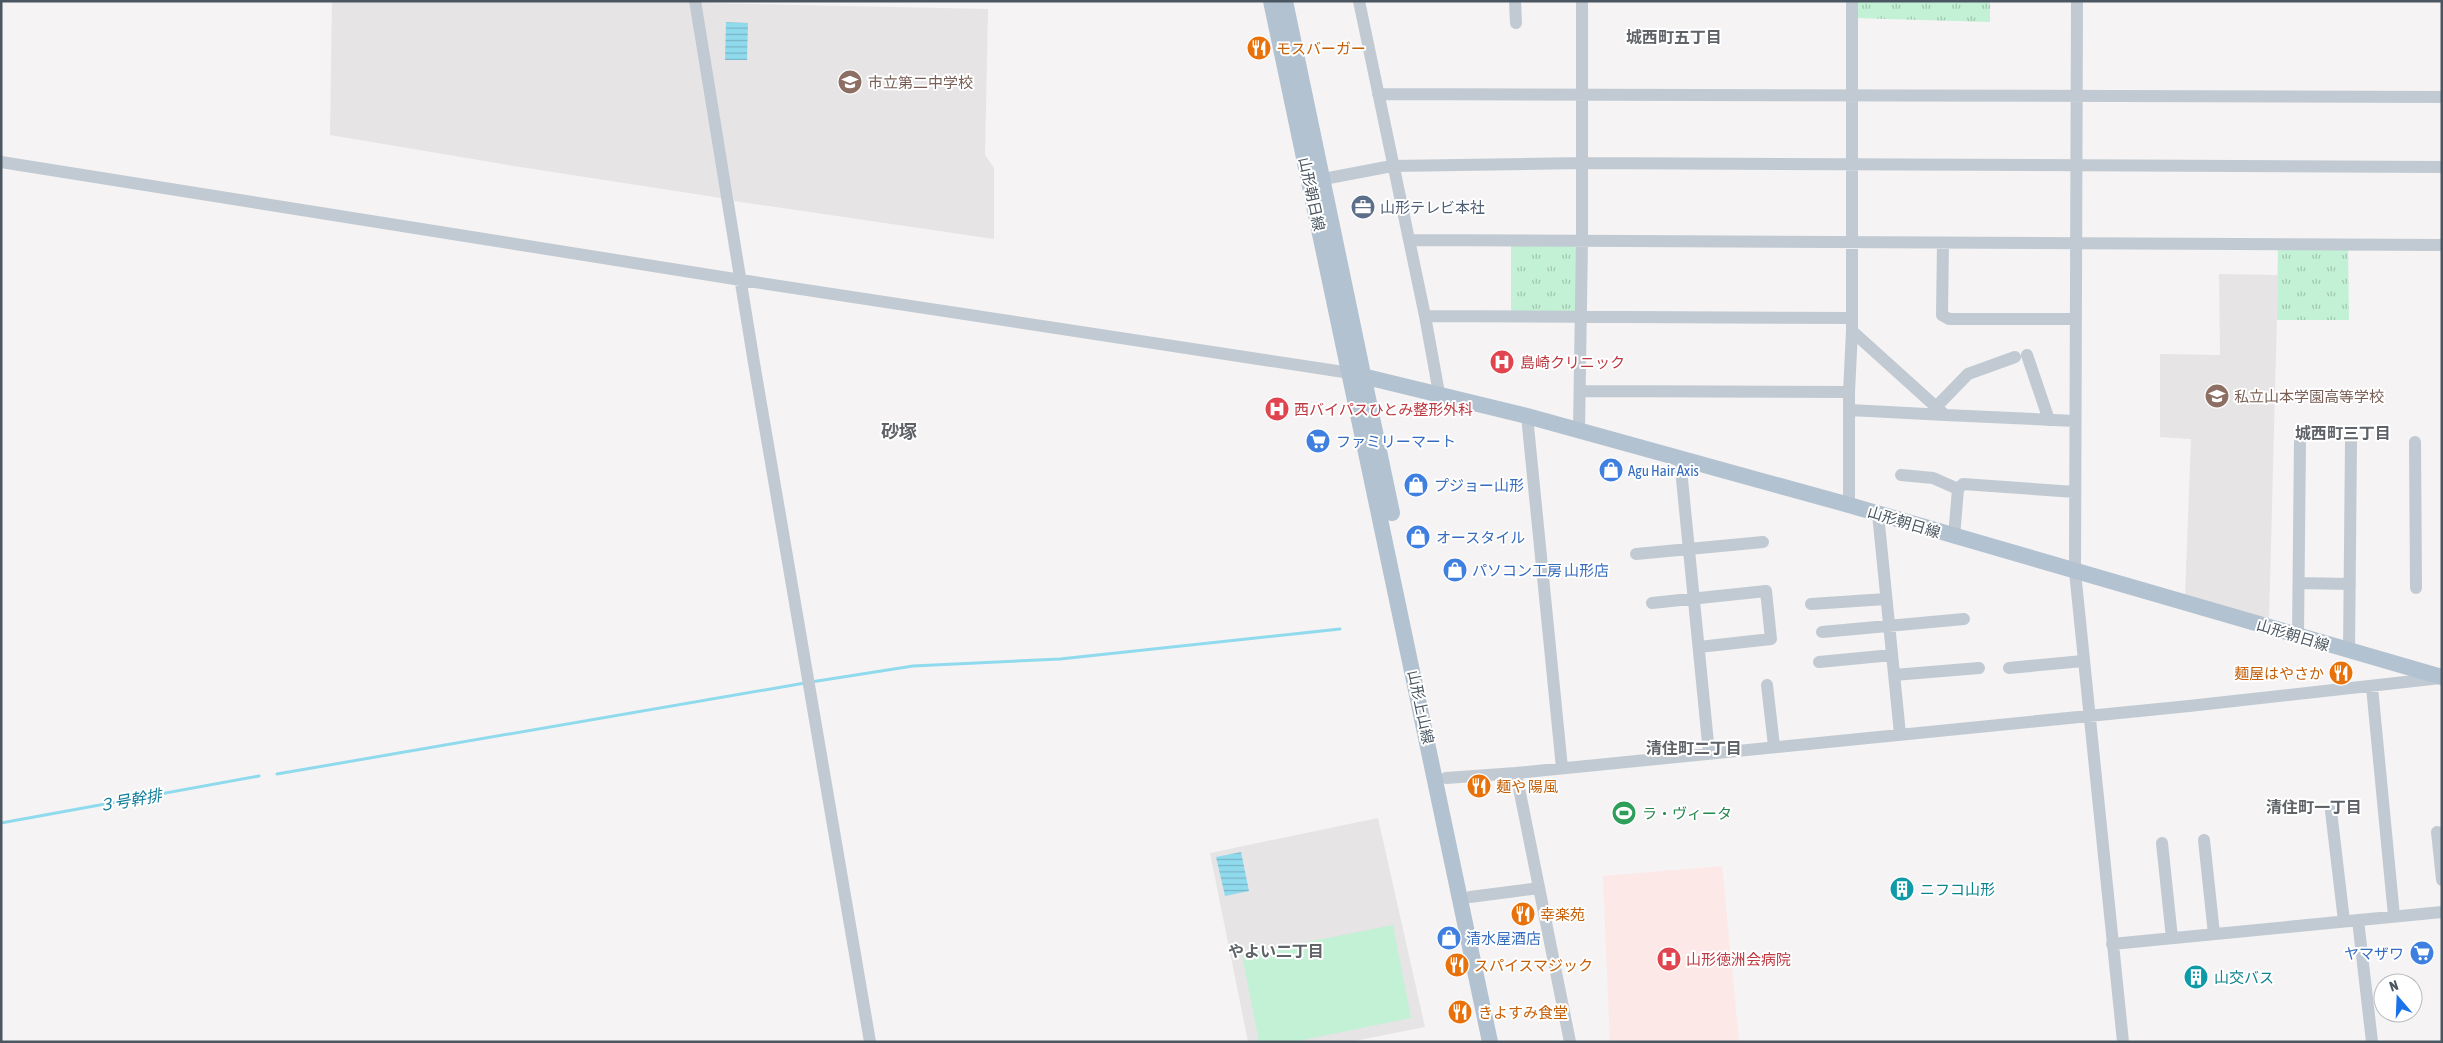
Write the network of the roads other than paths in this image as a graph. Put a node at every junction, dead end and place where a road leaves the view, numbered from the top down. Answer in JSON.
{"nodes":[{"id":1,"x":695,"y":1,"type":"edge"},
{"id":2,"x":1271,"y":1,"type":"edge"},
{"id":3,"x":1285,"y":1,"type":"edge"},
{"id":4,"x":1358,"y":1,"type":"edge"},
{"id":5,"x":1515,"y":1,"type":"edge"},
{"id":6,"x":1582,"y":1,"type":"edge"},
{"id":7,"x":1852,"y":1,"type":"edge"},
{"id":8,"x":2077,"y":1,"type":"edge"},
{"id":9,"x":1516,"y":23,"type":"dead end"},
{"id":10,"x":1378,"y":94,"type":"junction"},
{"id":11,"x":1583,"y":94,"type":"junction"},
{"id":12,"x":1852,"y":95,"type":"junction"},
{"id":13,"x":2076,"y":96,"type":"junction"},
{"id":14,"x":2442,"y":97,"type":"edge"},
{"id":15,"x":1,"y":162,"type":"edge"},
{"id":16,"x":1582,"y":163,"type":"junction"},
{"id":17,"x":1852,"y":165,"type":"junction"},
{"id":18,"x":1392,"y":166,"type":"junction"},
{"id":19,"x":2076,"y":166,"type":"junction"},
{"id":20,"x":2442,"y":167,"type":"edge"},
{"id":21,"x":1316,"y":180,"type":"junction"},
{"id":22,"x":1409,"y":240,"type":"junction"},
{"id":23,"x":1582,"y":241,"type":"junction"},
{"id":24,"x":1852,"y":241,"type":"junction"},
{"id":25,"x":1943,"y":242,"type":"junction"},
{"id":26,"x":2076,"y":243,"type":"junction"},
{"id":27,"x":2442,"y":245,"type":"edge"},
{"id":28,"x":741,"y":280,"type":"junction"},
{"id":29,"x":1582,"y":315,"type":"junction"},
{"id":30,"x":1425,"y":316,"type":"junction"},
{"id":31,"x":1851,"y":318,"type":"junction"},
{"id":32,"x":2076,"y":319,"type":"junction"},
{"id":33,"x":1852,"y":331,"type":"junction"},
{"id":34,"x":1357,"y":375,"type":"junction"},
{"id":35,"x":1581,"y":391,"type":"junction"},
{"id":36,"x":1849,"y":392,"type":"junction"},
{"id":37,"x":1439,"y":393,"type":"junction"},
{"id":38,"x":1850,"y":410,"type":"junction"},
{"id":39,"x":1941,"y":411,"type":"junction"},
{"id":40,"x":1527,"y":416,"type":"junction"},
{"id":41,"x":2049,"y":420,"type":"junction"},
{"id":42,"x":2075,"y":421,"type":"junction"},
{"id":43,"x":1579,"y":430,"type":"junction"},
{"id":44,"x":2300,"y":441,"type":"dead end"},
{"id":45,"x":2351,"y":442,"type":"dead end"},
{"id":46,"x":2415,"y":442,"type":"dead end"},
{"id":47,"x":1680,"y":459,"type":"junction"},
{"id":48,"x":1901,"y":474,"type":"dead end"},
{"id":49,"x":1958,"y":489,"type":"junction"},
{"id":50,"x":2075,"y":492,"type":"junction"},
{"id":51,"x":1849,"y":505,"type":"junction"},
{"id":52,"x":1878,"y":514,"type":"junction"},
{"id":53,"x":1954,"y":537,"type":"junction"},
{"id":54,"x":1763,"y":542,"type":"dead end"},
{"id":55,"x":1689,"y":549,"type":"junction"},
{"id":56,"x":1636,"y":554,"type":"dead end"},
{"id":57,"x":2075,"y":572,"type":"junction"},
{"id":58,"x":2299,"y":583,"type":"junction"},
{"id":59,"x":2350,"y":584,"type":"junction"},
{"id":60,"x":2416,"y":588,"type":"dead end"},
{"id":61,"x":1695,"y":598,"type":"junction"},
{"id":62,"x":1886,"y":599,"type":"junction"},
{"id":63,"x":1652,"y":603,"type":"dead end"},
{"id":64,"x":1810,"y":604,"type":"dead end"},
{"id":65,"x":1964,"y":619,"type":"dead end"},
{"id":66,"x":1889,"y":626,"type":"junction"},
{"id":67,"x":1822,"y":632,"type":"dead end"},
{"id":68,"x":2298,"y":636,"type":"junction"},
{"id":69,"x":1699,"y":647,"type":"junction"},
{"id":70,"x":2349,"y":651,"type":"junction"},
{"id":71,"x":1892,"y":655,"type":"junction"},
{"id":72,"x":2083,"y":661,"type":"junction"},
{"id":73,"x":1819,"y":662,"type":"dead end"},
{"id":74,"x":1979,"y":668,"type":"dead end"},
{"id":75,"x":2009,"y":668,"type":"dead end"},
{"id":76,"x":1894,"y":675,"type":"junction"},
{"id":77,"x":2442,"y":677,"type":"edge"},
{"id":78,"x":1767,"y":685,"type":"dead end"},
{"id":79,"x":2372,"y":687,"type":"junction"},
{"id":80,"x":2090,"y":716,"type":"junction"},
{"id":81,"x":1900,"y":734,"type":"junction"},
{"id":82,"x":1774,"y":746,"type":"junction"},
{"id":83,"x":1709,"y":753,"type":"junction"},
{"id":84,"x":1562,"y":768,"type":"junction"},
{"id":85,"x":1516,"y":773,"type":"junction"},
{"id":86,"x":1446,"y":778,"type":"junction"},
{"id":87,"x":2331,"y":811,"type":"dead end"},
{"id":88,"x":2437,"y":832,"type":"dead end"},
{"id":89,"x":2204,"y":840,"type":"dead end"},
{"id":90,"x":2162,"y":843,"type":"dead end"},
{"id":91,"x":2442,"y":880,"type":"edge"},
{"id":92,"x":1539,"y":888,"type":"junction"},
{"id":93,"x":1470,"y":897,"type":"junction"},
{"id":94,"x":2442,"y":912,"type":"edge"},
{"id":95,"x":2394,"y":916,"type":"junction"},
{"id":96,"x":2358,"y":920,"type":"junction"},
{"id":97,"x":2344,"y":921,"type":"junction"},
{"id":98,"x":2214,"y":934,"type":"junction"},
{"id":99,"x":2172,"y":938,"type":"junction"},
{"id":100,"x":2112,"y":944,"type":"junction"},
{"id":101,"x":870,"y":1042,"type":"edge"},
{"id":102,"x":1490,"y":1042,"type":"edge"},
{"id":103,"x":1500,"y":1042,"type":"edge"},
{"id":104,"x":1570,"y":1042,"type":"edge"},
{"id":105,"x":2123,"y":1042,"type":"edge"},
{"id":106,"x":2372,"y":1042,"type":"edge"}],
"edges":[{"from":1,"to":28,"type":"street"},
{"from":2,"to":21,"type":"main road","name":"山形朝日線"},
{"from":3,"to":21,"type":"main road","name":"山形朝日線"},
{"from":4,"to":10,"type":"street"},
{"from":5,"to":9,"type":"street"},
{"from":6,"to":11,"type":"street"},
{"from":7,"to":12,"type":"street"},
{"from":8,"to":13,"type":"street"},
{"from":10,"to":11,"type":"street"},
{"from":10,"to":18,"type":"street"},
{"from":11,"to":12,"type":"street"},
{"from":11,"to":16,"type":"street"},
{"from":12,"to":13,"type":"street"},
{"from":12,"to":17,"type":"street"},
{"from":13,"to":14,"type":"street"},
{"from":13,"to":19,"type":"street"},
{"from":15,"to":28,"type":"street"},
{"from":16,"to":17,"type":"street"},
{"from":16,"to":18,"type":"street"},
{"from":16,"to":23,"type":"street"},
{"from":17,"to":19,"type":"street"},
{"from":17,"to":24,"type":"street"},
{"from":18,"to":21,"type":"street"},
{"from":18,"to":22,"type":"street"},
{"from":19,"to":20,"type":"street"},
{"from":19,"to":26,"type":"street"},
{"from":21,"to":34,"type":"main road","name":"山形朝日線"},
{"from":22,"to":23,"type":"street"},
{"from":22,"to":30,"type":"street"},
{"from":23,"to":24,"type":"street"},
{"from":23,"to":29,"type":"street"},
{"from":24,"to":25,"type":"street"},
{"from":24,"to":31,"type":"street"},
{"from":25,"to":26,"type":"street"},
{"from":25,"to":32,"type":"street"},
{"from":26,"to":27,"type":"street"},
{"from":26,"to":32,"type":"street"},
{"from":28,"to":34,"type":"street"},
{"from":28,"to":101,"type":"street"},
{"from":29,"to":30,"type":"street"},
{"from":29,"to":31,"type":"street"},
{"from":29,"to":35,"type":"street"},
{"from":30,"to":37,"type":"street"},
{"from":31,"to":33,"type":"street"},
{"from":32,"to":42,"type":"street"},
{"from":33,"to":36,"type":"street"},
{"from":33,"to":39,"type":"street"},
{"from":34,"to":37,"type":"main road","name":"山形朝日線"},
{"from":34,"to":86,"type":"main road","name":"山形上山線"},
{"from":34,"to":102,"type":"main road","name":"山形上山線"},
{"from":35,"to":36,"type":"street"},
{"from":35,"to":43,"type":"street"},
{"from":36,"to":38,"type":"street"},
{"from":37,"to":40,"type":"main road","name":"山形朝日線"},
{"from":38,"to":39,"type":"street"},
{"from":38,"to":51,"type":"street"},
{"from":39,"to":41,"type":"street"},
{"from":39,"to":41,"type":"street"},
{"from":40,"to":43,"type":"main road","name":"山形朝日線"},
{"from":40,"to":84,"type":"street"},
{"from":41,"to":42,"type":"street"},
{"from":42,"to":50,"type":"street"},
{"from":43,"to":47,"type":"main road","name":"山形朝日線"},
{"from":44,"to":58,"type":"street"},
{"from":45,"to":59,"type":"street"},
{"from":46,"to":60,"type":"street"},
{"from":47,"to":51,"type":"main road","name":"山形朝日線"},
{"from":47,"to":55,"type":"street"},
{"from":48,"to":49,"type":"street"},
{"from":49,"to":50,"type":"street"},
{"from":49,"to":53,"type":"street"},
{"from":50,"to":57,"type":"street"},
{"from":51,"to":52,"type":"main road","name":"山形朝日線"},
{"from":52,"to":53,"type":"main road","name":"山形朝日線"},
{"from":52,"to":62,"type":"street"},
{"from":53,"to":57,"type":"main road","name":"山形朝日線"},
{"from":54,"to":55,"type":"street"},
{"from":55,"to":56,"type":"street"},
{"from":55,"to":61,"type":"street"},
{"from":57,"to":68,"type":"main road","name":"山形朝日線"},
{"from":57,"to":72,"type":"street"},
{"from":58,"to":59,"type":"street"},
{"from":58,"to":68,"type":"street"},
{"from":59,"to":70,"type":"street"},
{"from":61,"to":63,"type":"street"},
{"from":61,"to":69,"type":"street"},
{"from":61,"to":69,"type":"street"},
{"from":62,"to":64,"type":"street"},
{"from":62,"to":66,"type":"street"},
{"from":65,"to":66,"type":"street"},
{"from":66,"to":67,"type":"street"},
{"from":66,"to":71,"type":"street"},
{"from":68,"to":70,"type":"main road","name":"山形朝日線"},
{"from":69,"to":83,"type":"street"},
{"from":70,"to":77,"type":"main road","name":"山形朝日線"},
{"from":71,"to":73,"type":"street"},
{"from":71,"to":76,"type":"street"},
{"from":72,"to":75,"type":"street"},
{"from":72,"to":80,"type":"street"},
{"from":74,"to":76,"type":"street"},
{"from":76,"to":81,"type":"street"},
{"from":77,"to":79,"type":"street"},
{"from":78,"to":82,"type":"street"},
{"from":79,"to":80,"type":"street"},
{"from":79,"to":95,"type":"street"},
{"from":80,"to":81,"type":"street"},
{"from":80,"to":100,"type":"street"},
{"from":81,"to":82,"type":"street"},
{"from":82,"to":83,"type":"street"},
{"from":83,"to":84,"type":"street"},
{"from":84,"to":85,"type":"street"},
{"from":85,"to":86,"type":"street"},
{"from":85,"to":92,"type":"street"},
{"from":86,"to":93,"type":"main road","name":"山形上山線"},
{"from":87,"to":97,"type":"street"},
{"from":88,"to":91,"type":"street"},
{"from":89,"to":98,"type":"street"},
{"from":90,"to":99,"type":"street"},
{"from":92,"to":93,"type":"street"},
{"from":92,"to":104,"type":"street"},
{"from":93,"to":103,"type":"main road","name":"山形上山線"},
{"from":94,"to":95,"type":"street"},
{"from":95,"to":96,"type":"street"},
{"from":96,"to":97,"type":"street"},
{"from":96,"to":106,"type":"street"},
{"from":97,"to":98,"type":"street"},
{"from":98,"to":99,"type":"street"},
{"from":99,"to":100,"type":"street"},
{"from":100,"to":105,"type":"street"}]}
